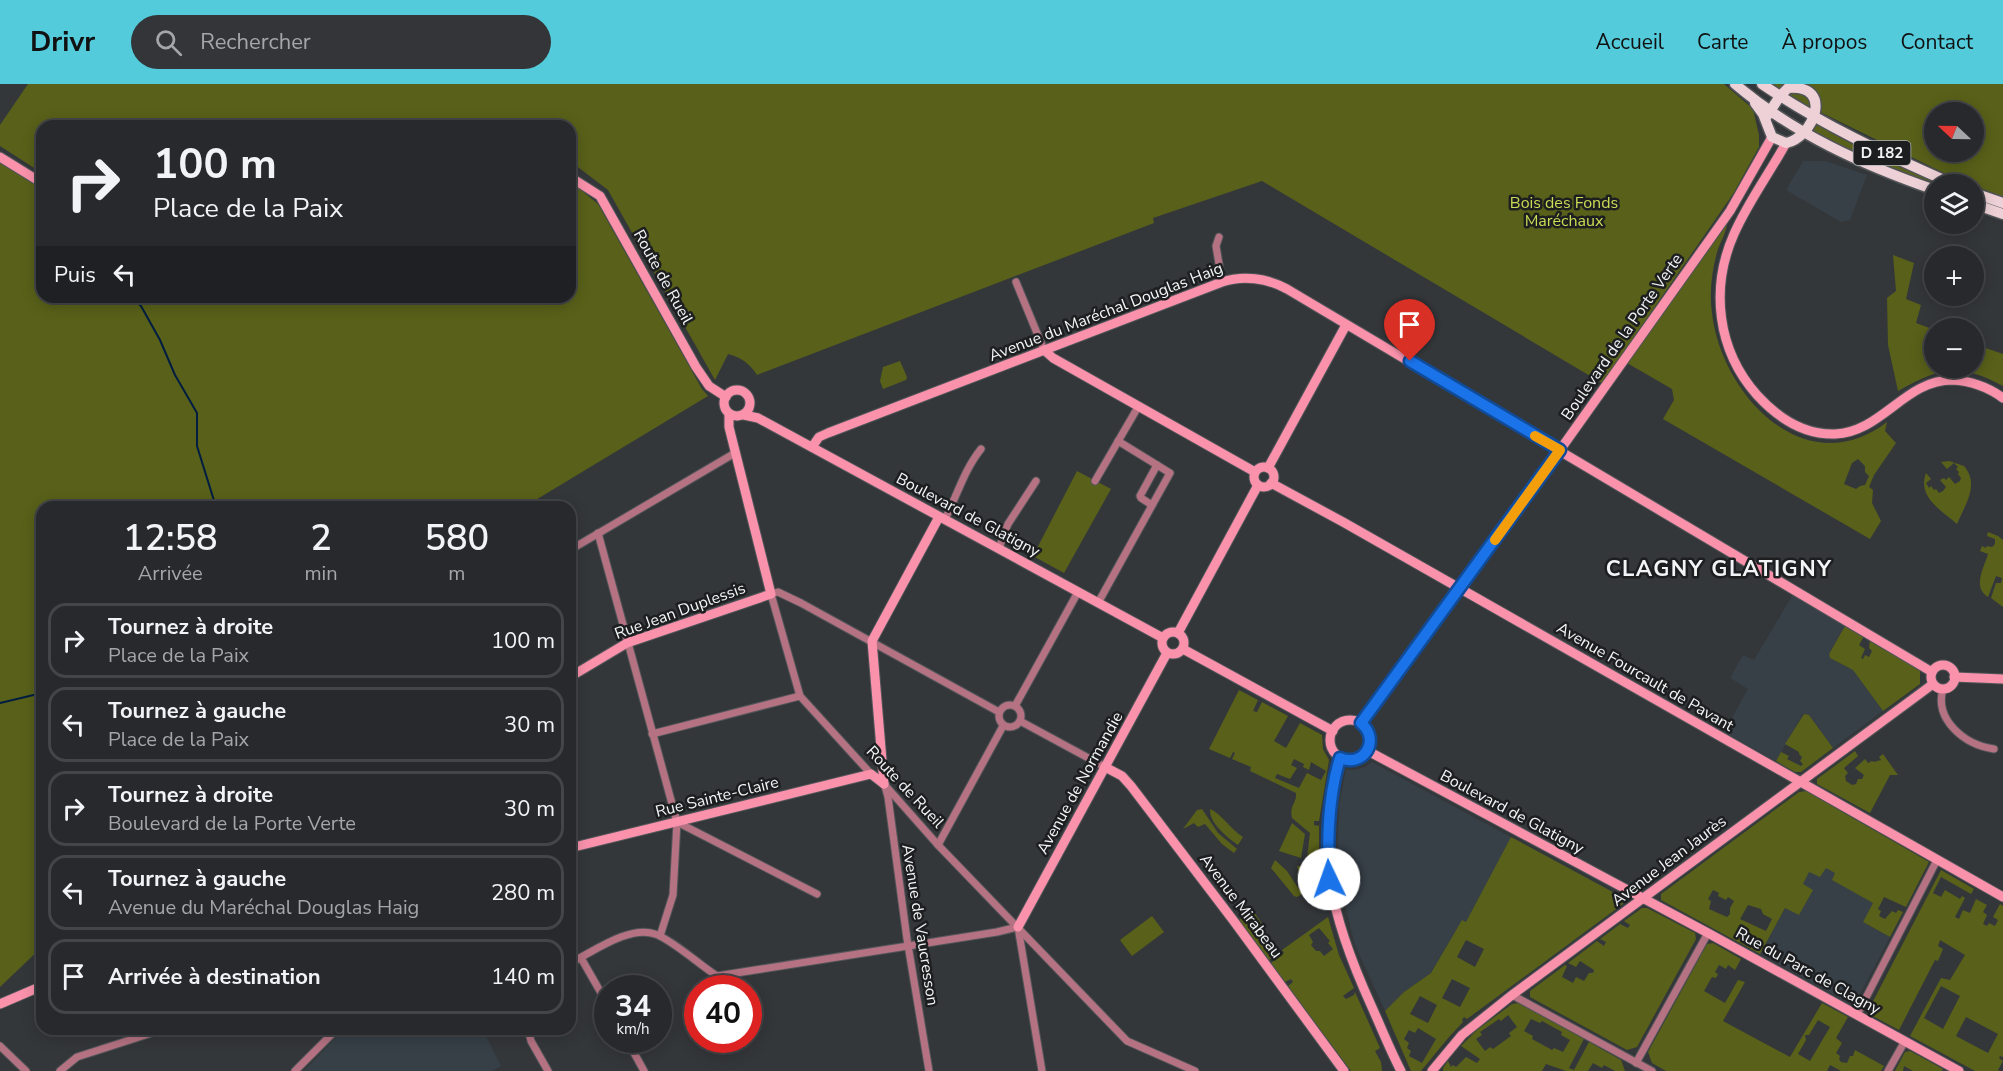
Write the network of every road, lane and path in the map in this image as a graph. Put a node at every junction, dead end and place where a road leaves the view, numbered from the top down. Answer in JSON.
{"nodes":[{"id":1,"x":1735,"y":84,"type":"edge"},
{"id":2,"x":1762,"y":84,"type":"edge"},
{"id":3,"x":1789,"y":86,"type":"edge"},
{"id":4,"x":1780,"y":96,"type":"junction"},
{"id":5,"x":1768,"y":115,"type":"junction"},
{"id":6,"x":1813,"y":116,"type":"junction"},
{"id":7,"x":1804,"y":132,"type":"junction"},
{"id":8,"x":1772,"y":136,"type":"junction"},
{"id":9,"x":1786,"y":143,"type":"junction"},
{"id":10,"x":0,"y":157,"type":"edge"},
{"id":11,"x":1930,"y":174,"type":"edge"},
{"id":12,"x":36,"y":179,"type":"edge"},
{"id":13,"x":576,"y":181,"type":"edge"},
{"id":14,"x":1924,"y":186,"type":"edge"},
{"id":15,"x":1984,"y":196,"type":"edge"},
{"id":16,"x":2003,"y":203,"type":"edge"},
{"id":17,"x":1984,"y":207,"type":"edge"},
{"id":18,"x":2003,"y":214,"type":"edge"},
{"id":19,"x":1219,"y":237,"type":"dead end"},
{"id":20,"x":1016,"y":282,"type":"dead end"},
{"id":21,"x":1222,"y":282,"type":"junction"},
{"id":22,"x":1346,"y":325,"type":"junction"},
{"id":23,"x":1044,"y":350,"type":"junction"},
{"id":24,"x":726,"y":397,"type":"junction"},
{"id":25,"x":2003,"y":398,"type":"edge"},
{"id":26,"x":750,"y":406,"type":"junction"},
{"id":27,"x":1138,"y":407,"type":"junction"},
{"id":28,"x":729,"y":414,"type":"junction"},
{"id":29,"x":742,"y":416,"type":"junction"},
{"id":30,"x":758,"y":418,"type":"junction"},
{"id":31,"x":730,"y":432,"type":"junction"},
{"id":32,"x":1118,"y":441,"type":"junction"},
{"id":33,"x":812,"y":447,"type":"junction"},
{"id":34,"x":981,"y":449,"type":"dead end"},
{"id":35,"x":1560,"y":450,"type":"junction"},
{"id":36,"x":735,"y":453,"type":"junction"},
{"id":37,"x":1157,"y":465,"type":"junction"},
{"id":38,"x":1268,"y":468,"type":"junction"},
{"id":39,"x":1255,"y":472,"type":"junction"},
{"id":40,"x":1036,"y":481,"type":"dead end"},
{"id":41,"x":1095,"y":481,"type":"dead end"},
{"id":42,"x":1272,"y":483,"type":"junction"},
{"id":43,"x":1258,"y":485,"type":"junction"},
{"id":44,"x":1152,"y":505,"type":"junction"},
{"id":45,"x":942,"y":518,"type":"junction"},
{"id":46,"x":598,"y":533,"type":"junction"},
{"id":47,"x":576,"y":546,"type":"edge"},
{"id":48,"x":999,"y":548,"type":"junction"},
{"id":49,"x":1459,"y":589,"type":"junction"},
{"id":50,"x":1078,"y":592,"type":"junction"},
{"id":51,"x":771,"y":594,"type":"junction"},
{"id":52,"x":1098,"y":603,"type":"junction"},
{"id":53,"x":1178,"y":633,"type":"junction"},
{"id":54,"x":1163,"y":638,"type":"junction"},
{"id":55,"x":872,"y":641,"type":"junction"},
{"id":56,"x":627,"y":643,"type":"junction"},
{"id":57,"x":1183,"y":649,"type":"junction"},
{"id":58,"x":1167,"y":653,"type":"junction"},
{"id":59,"x":1932,"y":672,"type":"junction"},
{"id":60,"x":576,"y":673,"type":"edge"},
{"id":61,"x":1954,"y":677,"type":"junction"},
{"id":62,"x":2003,"y":679,"type":"edge"},
{"id":63,"x":1933,"y":684,"type":"junction"},
{"id":64,"x":1943,"y":689,"type":"junction"},
{"id":65,"x":800,"y":696,"type":"junction"},
{"id":66,"x":1015,"y":706,"type":"junction"},
{"id":67,"x":999,"y":711,"type":"junction"},
{"id":68,"x":1020,"y":721,"type":"junction"},
{"id":69,"x":1361,"y":723,"type":"junction"},
{"id":70,"x":1003,"y":726,"type":"junction"},
{"id":71,"x":1333,"y":731,"type":"junction"},
{"id":72,"x":652,"y":734,"type":"junction"},
{"id":73,"x":1994,"y":749,"type":"dead end"},
{"id":74,"x":1368,"y":751,"type":"junction"},
{"id":75,"x":1340,"y":758,"type":"junction"},
{"id":76,"x":1105,"y":767,"type":"junction"},
{"id":77,"x":879,"y":778,"type":"junction"},
{"id":78,"x":1800,"y":782,"type":"junction"},
{"id":79,"x":677,"y":822,"type":"junction"},
{"id":80,"x":938,"y":845,"type":"junction"},
{"id":81,"x":576,"y":847,"type":"edge"},
{"id":82,"x":1937,"y":860,"type":"junction"},
{"id":83,"x":817,"y":894,"type":"dead end"},
{"id":84,"x":2003,"y":897,"type":"edge"},
{"id":85,"x":1642,"y":899,"type":"junction"},
{"id":86,"x":1018,"y":927,"type":"junction"},
{"id":87,"x":1708,"y":933,"type":"junction"},
{"id":88,"x":660,"y":936,"type":"junction"},
{"id":89,"x":908,"y":945,"type":"junction"},
{"id":90,"x":581,"y":958,"type":"junction"},
{"id":91,"x":576,"y":960,"type":"edge"},
{"id":92,"x":594,"y":981,"type":"edge"},
{"id":93,"x":36,"y":989,"type":"edge"},
{"id":94,"x":1512,"y":995,"type":"junction"},
{"id":95,"x":0,"y":1004,"type":"edge"},
{"id":96,"x":1857,"y":1015,"type":"junction"},
{"id":97,"x":145,"y":1035,"type":"edge"},
{"id":98,"x":331,"y":1035,"type":"edge"},
{"id":99,"x":530,"y":1035,"type":"edge"},
{"id":100,"x":1905,"y":1041,"type":"junction"},
{"id":101,"x":0,"y":1046,"type":"edge"},
{"id":102,"x":634,"y":1053,"type":"edge"},
{"id":103,"x":1395,"y":1059,"type":"junction"},
{"id":104,"x":1636,"y":1063,"type":"junction"},
{"id":105,"x":26,"y":1071,"type":"edge"},
{"id":106,"x":60,"y":1071,"type":"edge"},
{"id":107,"x":295,"y":1071,"type":"edge"},
{"id":108,"x":548,"y":1071,"type":"edge"},
{"id":109,"x":644,"y":1071,"type":"edge"},
{"id":110,"x":928,"y":1071,"type":"edge"},
{"id":111,"x":1042,"y":1071,"type":"edge"},
{"id":112,"x":1195,"y":1071,"type":"edge"},
{"id":113,"x":1344,"y":1071,"type":"edge"},
{"id":114,"x":1393,"y":1071,"type":"edge"},
{"id":115,"x":1401,"y":1071,"type":"edge"},
{"id":116,"x":1432,"y":1071,"type":"edge"},
{"id":117,"x":1652,"y":1071,"type":"edge"},
{"id":118,"x":1888,"y":1071,"type":"edge"},
{"id":119,"x":1959,"y":1071,"type":"edge"}],
"edges":[{"from":1,"to":5,"type":"main road"},
{"from":2,"to":4,"type":"main road","number":"D 182"},
{"from":3,"to":4,"type":"main road"},
{"from":3,"to":6,"type":"main road"},
{"from":4,"to":5,"type":"main road"},
{"from":4,"to":6,"type":"main road","number":"D 182"},
{"from":5,"to":7,"type":"main road","number":"D 182"},
{"from":5,"to":8,"type":"main road"},
{"from":6,"to":7,"type":"main road"},
{"from":6,"to":11,"type":"main road","number":"D 182"},
{"from":7,"to":9,"type":"main road"},
{"from":7,"to":14,"type":"main road","number":"D 182"},
{"from":8,"to":9,"type":"main road"},
{"from":8,"to":35,"type":"street","name":"Boulevard de la Porte Verte"},
{"from":9,"to":25,"type":"street"},
{"from":10,"to":12,"type":"street"},
{"from":13,"to":24,"type":"street","name":"Route de Rueil"},
{"from":15,"to":16,"type":"main road"},
{"from":17,"to":18,"type":"main road"},
{"from":19,"to":21,"type":"street"},
{"from":20,"to":23,"type":"street"},
{"from":21,"to":22,"type":"street","name":"Avenue du Maréchal Douglas Haig"},
{"from":21,"to":23,"type":"street","name":"Avenue du Maréchal Douglas Haig"},
{"from":22,"to":35,"type":"street","name":"Avenue du Maréchal Douglas Haig"},
{"from":22,"to":38,"type":"street"},
{"from":23,"to":27,"type":"street"},
{"from":23,"to":33,"type":"street","name":"Avenue du Maréchal Douglas Haig"},
{"from":24,"to":26,"type":"street"},
{"from":24,"to":28,"type":"street"},
{"from":26,"to":29,"type":"street"},
{"from":26,"to":30,"type":"street","name":"Boulevard de Glatigny"},
{"from":27,"to":32,"type":"street"},
{"from":27,"to":39,"type":"street"},
{"from":28,"to":29,"type":"street"},
{"from":28,"to":31,"type":"street","name":"Route de Rueil"},
{"from":29,"to":30,"type":"street","name":"Boulevard de Glatigny"},
{"from":29,"to":31,"type":"street"},
{"from":30,"to":33,"type":"street","name":"Boulevard de Glatigny"},
{"from":31,"to":36,"type":"street","name":"Route de Rueil"},
{"from":32,"to":37,"type":"street"},
{"from":32,"to":41,"type":"street"},
{"from":33,"to":45,"type":"street","name":"Boulevard de Glatigny"},
{"from":34,"to":45,"type":"street"},
{"from":35,"to":49,"type":"street","name":"Boulevard de la Porte Verte"},
{"from":35,"to":59,"type":"street","name":"Avenue du Maréchal Douglas Haig"},
{"from":36,"to":46,"type":"street"},
{"from":36,"to":51,"type":"street","name":"Route de Rueil"},
{"from":37,"to":44,"type":"street"},
{"from":37,"to":44,"type":"street"},
{"from":38,"to":39,"type":"street"},
{"from":38,"to":42,"type":"street"},
{"from":39,"to":43,"type":"street"},
{"from":40,"to":48,"type":"street"},
{"from":42,"to":43,"type":"street"},
{"from":42,"to":49,"type":"street","name":"Avenue Fourcault de Pavant"},
{"from":43,"to":53,"type":"street"},
{"from":44,"to":52,"type":"street"},
{"from":45,"to":48,"type":"street","name":"Boulevard de Glatigny"},
{"from":45,"to":55,"type":"street"},
{"from":46,"to":47,"type":"street"},
{"from":46,"to":56,"type":"street"},
{"from":48,"to":50,"type":"street","name":"Boulevard de Glatigny"},
{"from":49,"to":69,"type":"street","name":"Boulevard de la Porte Verte"},
{"from":49,"to":78,"type":"street","name":"Avenue Fourcault de Pavant"},
{"from":50,"to":52,"type":"street","name":"Boulevard de Glatigny"},
{"from":50,"to":66,"type":"street"},
{"from":51,"to":55,"type":"street"},
{"from":51,"to":56,"type":"street","name":"Rue Jean Duplessis"},
{"from":51,"to":65,"type":"street","name":"Route de Rueil"},
{"from":52,"to":54,"type":"street","name":"Boulevard de Glatigny"},
{"from":53,"to":54,"type":"street"},
{"from":53,"to":57,"type":"street"},
{"from":54,"to":58,"type":"street"},
{"from":55,"to":67,"type":"street"},
{"from":55,"to":77,"type":"street"},
{"from":56,"to":60,"type":"street","name":"Rue Jean Duplessis"},
{"from":56,"to":72,"type":"street"},
{"from":57,"to":58,"type":"street"},
{"from":57,"to":71,"type":"street"},
{"from":58,"to":76,"type":"street","name":"Avenue de Normandie"},
{"from":59,"to":61,"type":"street"},
{"from":59,"to":63,"type":"street"},
{"from":61,"to":62,"type":"street"},
{"from":61,"to":64,"type":"street"},
{"from":63,"to":64,"type":"street"},
{"from":63,"to":78,"type":"street","name":"Avenue Jean Jaurès"},
{"from":64,"to":73,"type":"street"},
{"from":65,"to":72,"type":"street"},
{"from":65,"to":77,"type":"street","name":"Route de Rueil"},
{"from":66,"to":67,"type":"street"},
{"from":66,"to":68,"type":"street"},
{"from":67,"to":70,"type":"street"},
{"from":68,"to":70,"type":"street"},
{"from":68,"to":76,"type":"street"},
{"from":69,"to":71,"type":"street"},
{"from":69,"to":74,"type":"street"},
{"from":70,"to":80,"type":"street"},
{"from":71,"to":75,"type":"street"},
{"from":72,"to":79,"type":"street"},
{"from":74,"to":75,"type":"street"},
{"from":74,"to":85,"type":"street","name":"Boulevard de Glatigny"},
{"from":75,"to":103,"type":"street"},
{"from":76,"to":86,"type":"street","name":"Avenue de Normandie"},
{"from":76,"to":113,"type":"street","name":"Avenue Mirabeau"},
{"from":77,"to":79,"type":"street","name":"Rue Sainte-Claire"},
{"from":77,"to":80,"type":"street","name":"Route de Rueil"},
{"from":77,"to":89,"type":"street","name":"Avenue de Vaucresson"},
{"from":78,"to":82,"type":"street","name":"Avenue Fourcault de Pavant"},
{"from":78,"to":85,"type":"street","name":"Avenue Jean Jaurès"},
{"from":79,"to":81,"type":"street","name":"Rue Sainte-Claire"},
{"from":79,"to":83,"type":"street"},
{"from":79,"to":88,"type":"street"},
{"from":80,"to":86,"type":"street","name":"Route de Rueil"},
{"from":82,"to":84,"type":"street","name":"Avenue Fourcault de Pavant"},
{"from":82,"to":96,"type":"street"},
{"from":85,"to":87,"type":"street","name":"Rue du Parc de Clagny"},
{"from":85,"to":94,"type":"street","name":"Avenue Jean Jaurès"},
{"from":86,"to":89,"type":"street"},
{"from":86,"to":111,"type":"street"},
{"from":86,"to":112,"type":"street","name":"Route de Rueil"},
{"from":87,"to":96,"type":"street","name":"Rue du Parc de Clagny"},
{"from":87,"to":104,"type":"street"},
{"from":88,"to":89,"type":"street"},
{"from":88,"to":90,"type":"street"},
{"from":89,"to":110,"type":"street","name":"Avenue de Vaucresson"},
{"from":90,"to":91,"type":"street"},
{"from":90,"to":92,"type":"street"},
{"from":93,"to":95,"type":"street"},
{"from":94,"to":104,"type":"street"},
{"from":94,"to":116,"type":"street","name":"Avenue Jean Jaurès"},
{"from":96,"to":100,"type":"street","name":"Rue du Parc de Clagny"},
{"from":97,"to":106,"type":"street"},
{"from":98,"to":107,"type":"street"},
{"from":99,"to":108,"type":"street"},
{"from":100,"to":118,"type":"street"},
{"from":100,"to":119,"type":"street","name":"Rue du Parc de Clagny"},
{"from":101,"to":105,"type":"street"},
{"from":102,"to":109,"type":"street"},
{"from":103,"to":114,"type":"street"},
{"from":103,"to":115,"type":"street"},
{"from":104,"to":117,"type":"street"}]}
